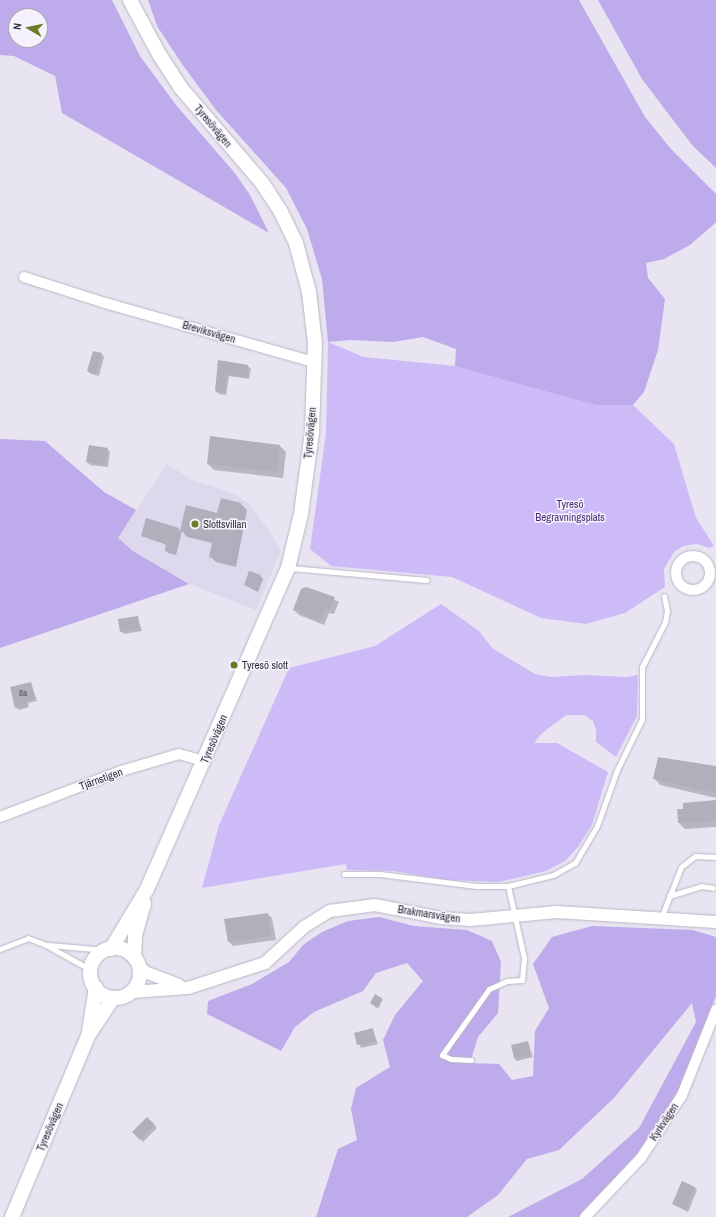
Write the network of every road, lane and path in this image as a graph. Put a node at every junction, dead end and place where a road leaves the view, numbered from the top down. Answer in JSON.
{"nodes":[{"id":1,"x":130,"y":0,"type":"edge"},
{"id":2,"x":24,"y":277,"type":"dead end"},
{"id":3,"x":313,"y":362,"type":"junction"},
{"id":4,"x":288,"y":568,"type":"junction"},
{"id":5,"x":426,"y":580,"type":"dead end"},
{"id":6,"x":664,"y":596,"type":"dead end"},
{"id":7,"x":204,"y":761,"type":"junction"},
{"id":8,"x":0,"y":817,"type":"edge"},
{"id":9,"x":716,"y":858,"type":"edge"},
{"id":10,"x":344,"y":874,"type":"dead end"},
{"id":11,"x":508,"y":886,"type":"junction"},
{"id":12,"x":713,"y":888,"type":"dead end"},
{"id":13,"x":148,"y":889,"type":"junction"},
{"id":14,"x":669,"y":896,"type":"junction"},
{"id":15,"x":516,"y":916,"type":"junction"},
{"id":16,"x":661,"y":918,"type":"junction"},
{"id":17,"x":716,"y":922,"type":"edge"},
{"id":18,"x":46,"y":945,"type":"junction"},
{"id":19,"x":0,"y":949,"type":"edge"},
{"id":20,"x":108,"y":950,"type":"junction"},
{"id":21,"x":136,"y":961,"type":"junction"},
{"id":22,"x":91,"y":970,"type":"junction"},
{"id":23,"x":96,"y":988,"type":"junction"},
{"id":24,"x":188,"y":988,"type":"junction"},
{"id":25,"x":131,"y":992,"type":"junction"},
{"id":26,"x":113,"y":998,"type":"junction"},
{"id":27,"x":715,"y":1017,"type":"edge"},
{"id":28,"x":88,"y":1036,"type":"junction"},
{"id":29,"x":471,"y":1060,"type":"dead end"},
{"id":30,"x":12,"y":1217,"type":"edge"},
{"id":31,"x":585,"y":1217,"type":"edge"}],
"edges":[{"from":1,"to":3,"type":"main road","name":"Tyresövägen"},
{"from":2,"to":3,"type":"street","name":"Breviksvägen"},
{"from":3,"to":4,"type":"main road","name":"Tyresövägen"},
{"from":4,"to":5,"type":"lane"},
{"from":4,"to":7,"type":"main road","name":"Tyresövägen"},
{"from":6,"to":11,"type":"lane"},
{"from":7,"to":8,"type":"street","name":"Tjärnstigen"},
{"from":7,"to":13,"type":"main road","name":"Tyresövägen"},
{"from":9,"to":14,"type":"lane"},
{"from":10,"to":11,"type":"lane"},
{"from":11,"to":15,"type":"lane"},
{"from":12,"to":14,"type":"lane"},
{"from":13,"to":20,"type":"main road","name":"Tyresövägen"},
{"from":13,"to":21,"type":"main road","name":"Tyresövägen"},
{"from":14,"to":16,"type":"lane"},
{"from":15,"to":16,"type":"street","name":"Brakmarsvägen"},
{"from":15,"to":24,"type":"street","name":"Brakmarsvägen"},
{"from":15,"to":29,"type":"lane"},
{"from":16,"to":17,"type":"street","name":"Brakmarsvägen"},
{"from":18,"to":19,"type":"lane"},
{"from":18,"to":20,"type":"lane"},
{"from":18,"to":22,"type":"lane"},
{"from":20,"to":21,"type":"main road"},
{"from":20,"to":22,"type":"main road","name":"Tyresövägen"},
{"from":21,"to":24,"type":"street"},
{"from":21,"to":25,"type":"main road","name":"Tyresövägen"},
{"from":22,"to":23,"type":"main road","name":"Tyresövägen"},
{"from":23,"to":26,"type":"main road"},
{"from":23,"to":28,"type":"main road","name":"Tyresövägen"},
{"from":24,"to":25,"type":"street","name":"Brakmarsvägen"},
{"from":25,"to":26,"type":"main road"},
{"from":26,"to":28,"type":"main road","name":"Tyresövägen"},
{"from":27,"to":31,"type":"street","name":"Kyrkvägen"},
{"from":28,"to":30,"type":"main road","name":"Tyresövägen"}]}
